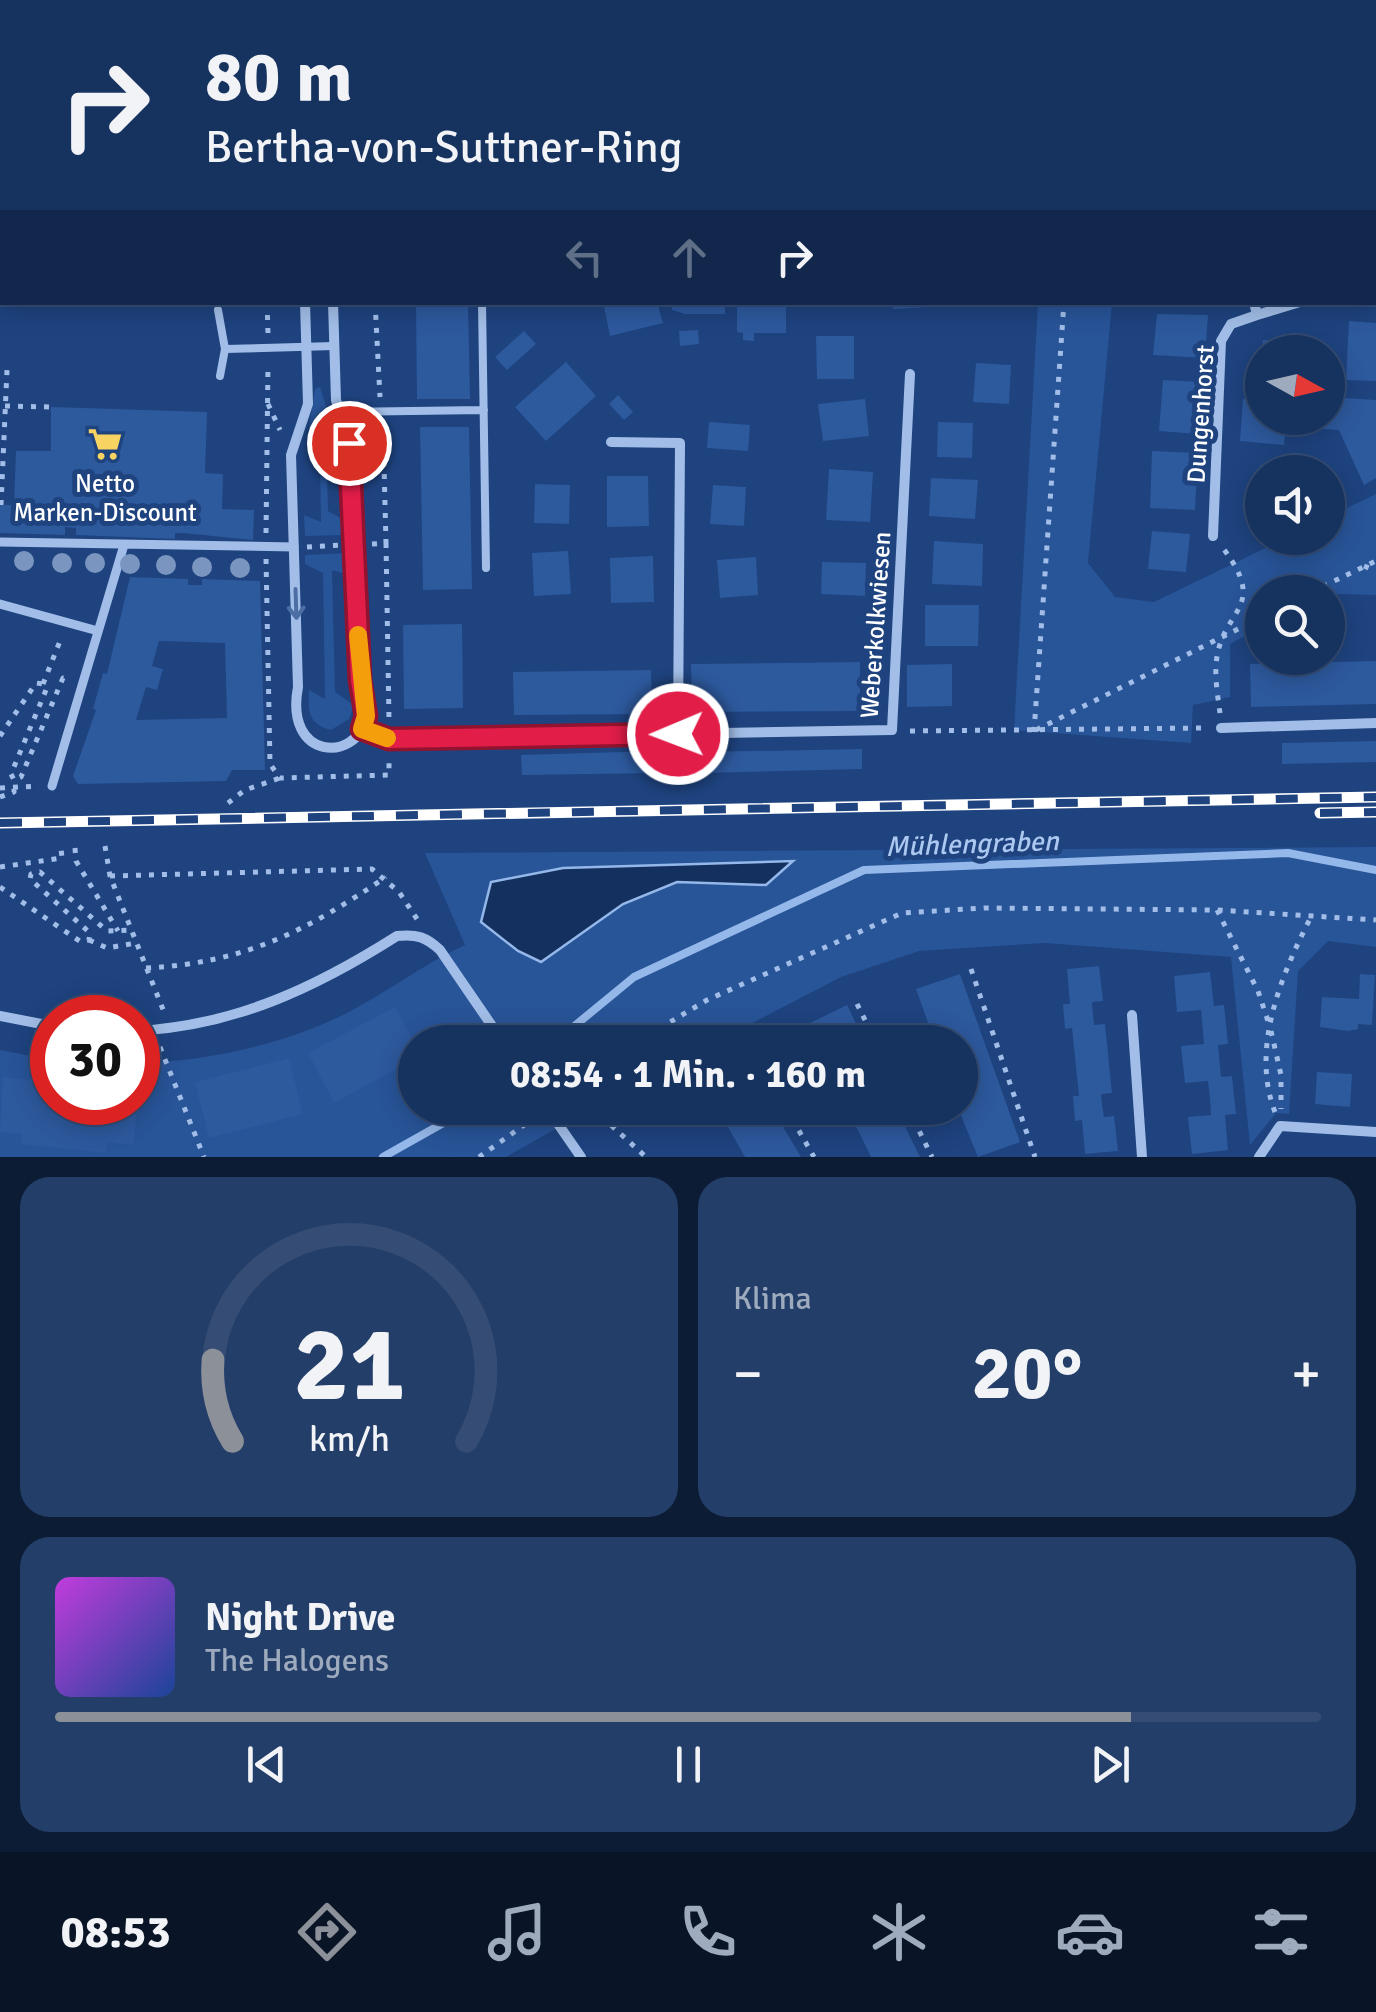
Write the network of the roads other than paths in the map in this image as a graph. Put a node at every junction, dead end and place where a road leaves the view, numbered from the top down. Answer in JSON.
{"nodes":[{"id":1,"x":304,"y":305,"type":"edge"},
{"id":2,"x":333,"y":305,"type":"edge"},
{"id":3,"x":482,"y":305,"type":"edge"},
{"id":4,"x":1281,"y":305,"type":"edge"},
{"id":5,"x":1256,"y":309,"type":"edge"},
{"id":6,"x":218,"y":310,"type":"dead end"},
{"id":7,"x":334,"y":346,"type":"junction"},
{"id":8,"x":306,"y":347,"type":"junction"},
{"id":9,"x":226,"y":349,"type":"junction"},
{"id":10,"x":910,"y":374,"type":"dead end"},
{"id":11,"x":220,"y":376,"type":"dead end"},
{"id":12,"x":484,"y":410,"type":"junction"},
{"id":13,"x":338,"y":412,"type":"junction"},
{"id":14,"x":611,"y":442,"type":"dead end"},
{"id":15,"x":1213,"y":536,"type":"road end"},
{"id":16,"x":0,"y":542,"type":"edge"},
{"id":17,"x":124,"y":545,"type":"junction"},
{"id":18,"x":294,"y":547,"type":"junction"},
{"id":19,"x":486,"y":568,"type":"dead end"},
{"id":20,"x":0,"y":604,"type":"edge"},
{"id":21,"x":98,"y":631,"type":"junction"},
{"id":22,"x":1376,"y":723,"type":"edge"},
{"id":23,"x":1220,"y":728,"type":"road end"},
{"id":24,"x":362,"y":729,"type":"junction"},
{"id":25,"x":678,"y":734,"type":"junction"},
{"id":26,"x":52,"y":786,"type":"dead end"},
{"id":27,"x":1132,"y":1014,"type":"dead end"},
{"id":28,"x":0,"y":1016,"type":"edge"},
{"id":29,"x":30,"y":1022,"type":"edge"},
{"id":30,"x":491,"y":1025,"type":"edge"},
{"id":31,"x":160,"y":1030,"type":"edge"},
{"id":32,"x":559,"y":1125,"type":"edge"},
{"id":33,"x":1376,"y":1132,"type":"edge"},
{"id":34,"x":581,"y":1157,"type":"edge"},
{"id":35,"x":1142,"y":1157,"type":"edge"},
{"id":36,"x":1259,"y":1157,"type":"edge"}],
"edges":[{"from":1,"to":8,"type":"street"},
{"from":2,"to":7,"type":"street"},
{"from":3,"to":12,"type":"lane"},
{"from":4,"to":5,"type":"street","name":"Dungenhorst"},
{"from":5,"to":15,"type":"street","name":"Dungenhorst"},
{"from":6,"to":9,"type":"lane"},
{"from":7,"to":8,"type":"lane"},
{"from":7,"to":13,"type":"street"},
{"from":8,"to":9,"type":"lane"},
{"from":8,"to":18,"type":"street"},
{"from":9,"to":11,"type":"lane"},
{"from":10,"to":25,"type":"street","name":"Weberkolkwiesen"},
{"from":12,"to":13,"type":"lane"},
{"from":12,"to":19,"type":"lane"},
{"from":13,"to":24,"type":"street"},
{"from":14,"to":25,"type":"street"},
{"from":16,"to":17,"type":"street"},
{"from":17,"to":18,"type":"street"},
{"from":17,"to":21,"type":"street"},
{"from":18,"to":24,"type":"street","one_way":true},
{"from":20,"to":21,"type":"street"},
{"from":21,"to":26,"type":"street"},
{"from":22,"to":23,"type":"street"},
{"from":24,"to":25,"type":"street","name":"Weberkolkwiesen"},
{"from":27,"to":35,"type":"street"},
{"from":28,"to":29,"type":"street"},
{"from":30,"to":31,"type":"street"},
{"from":32,"to":34,"type":"street"},
{"from":33,"to":36,"type":"street"}]}
